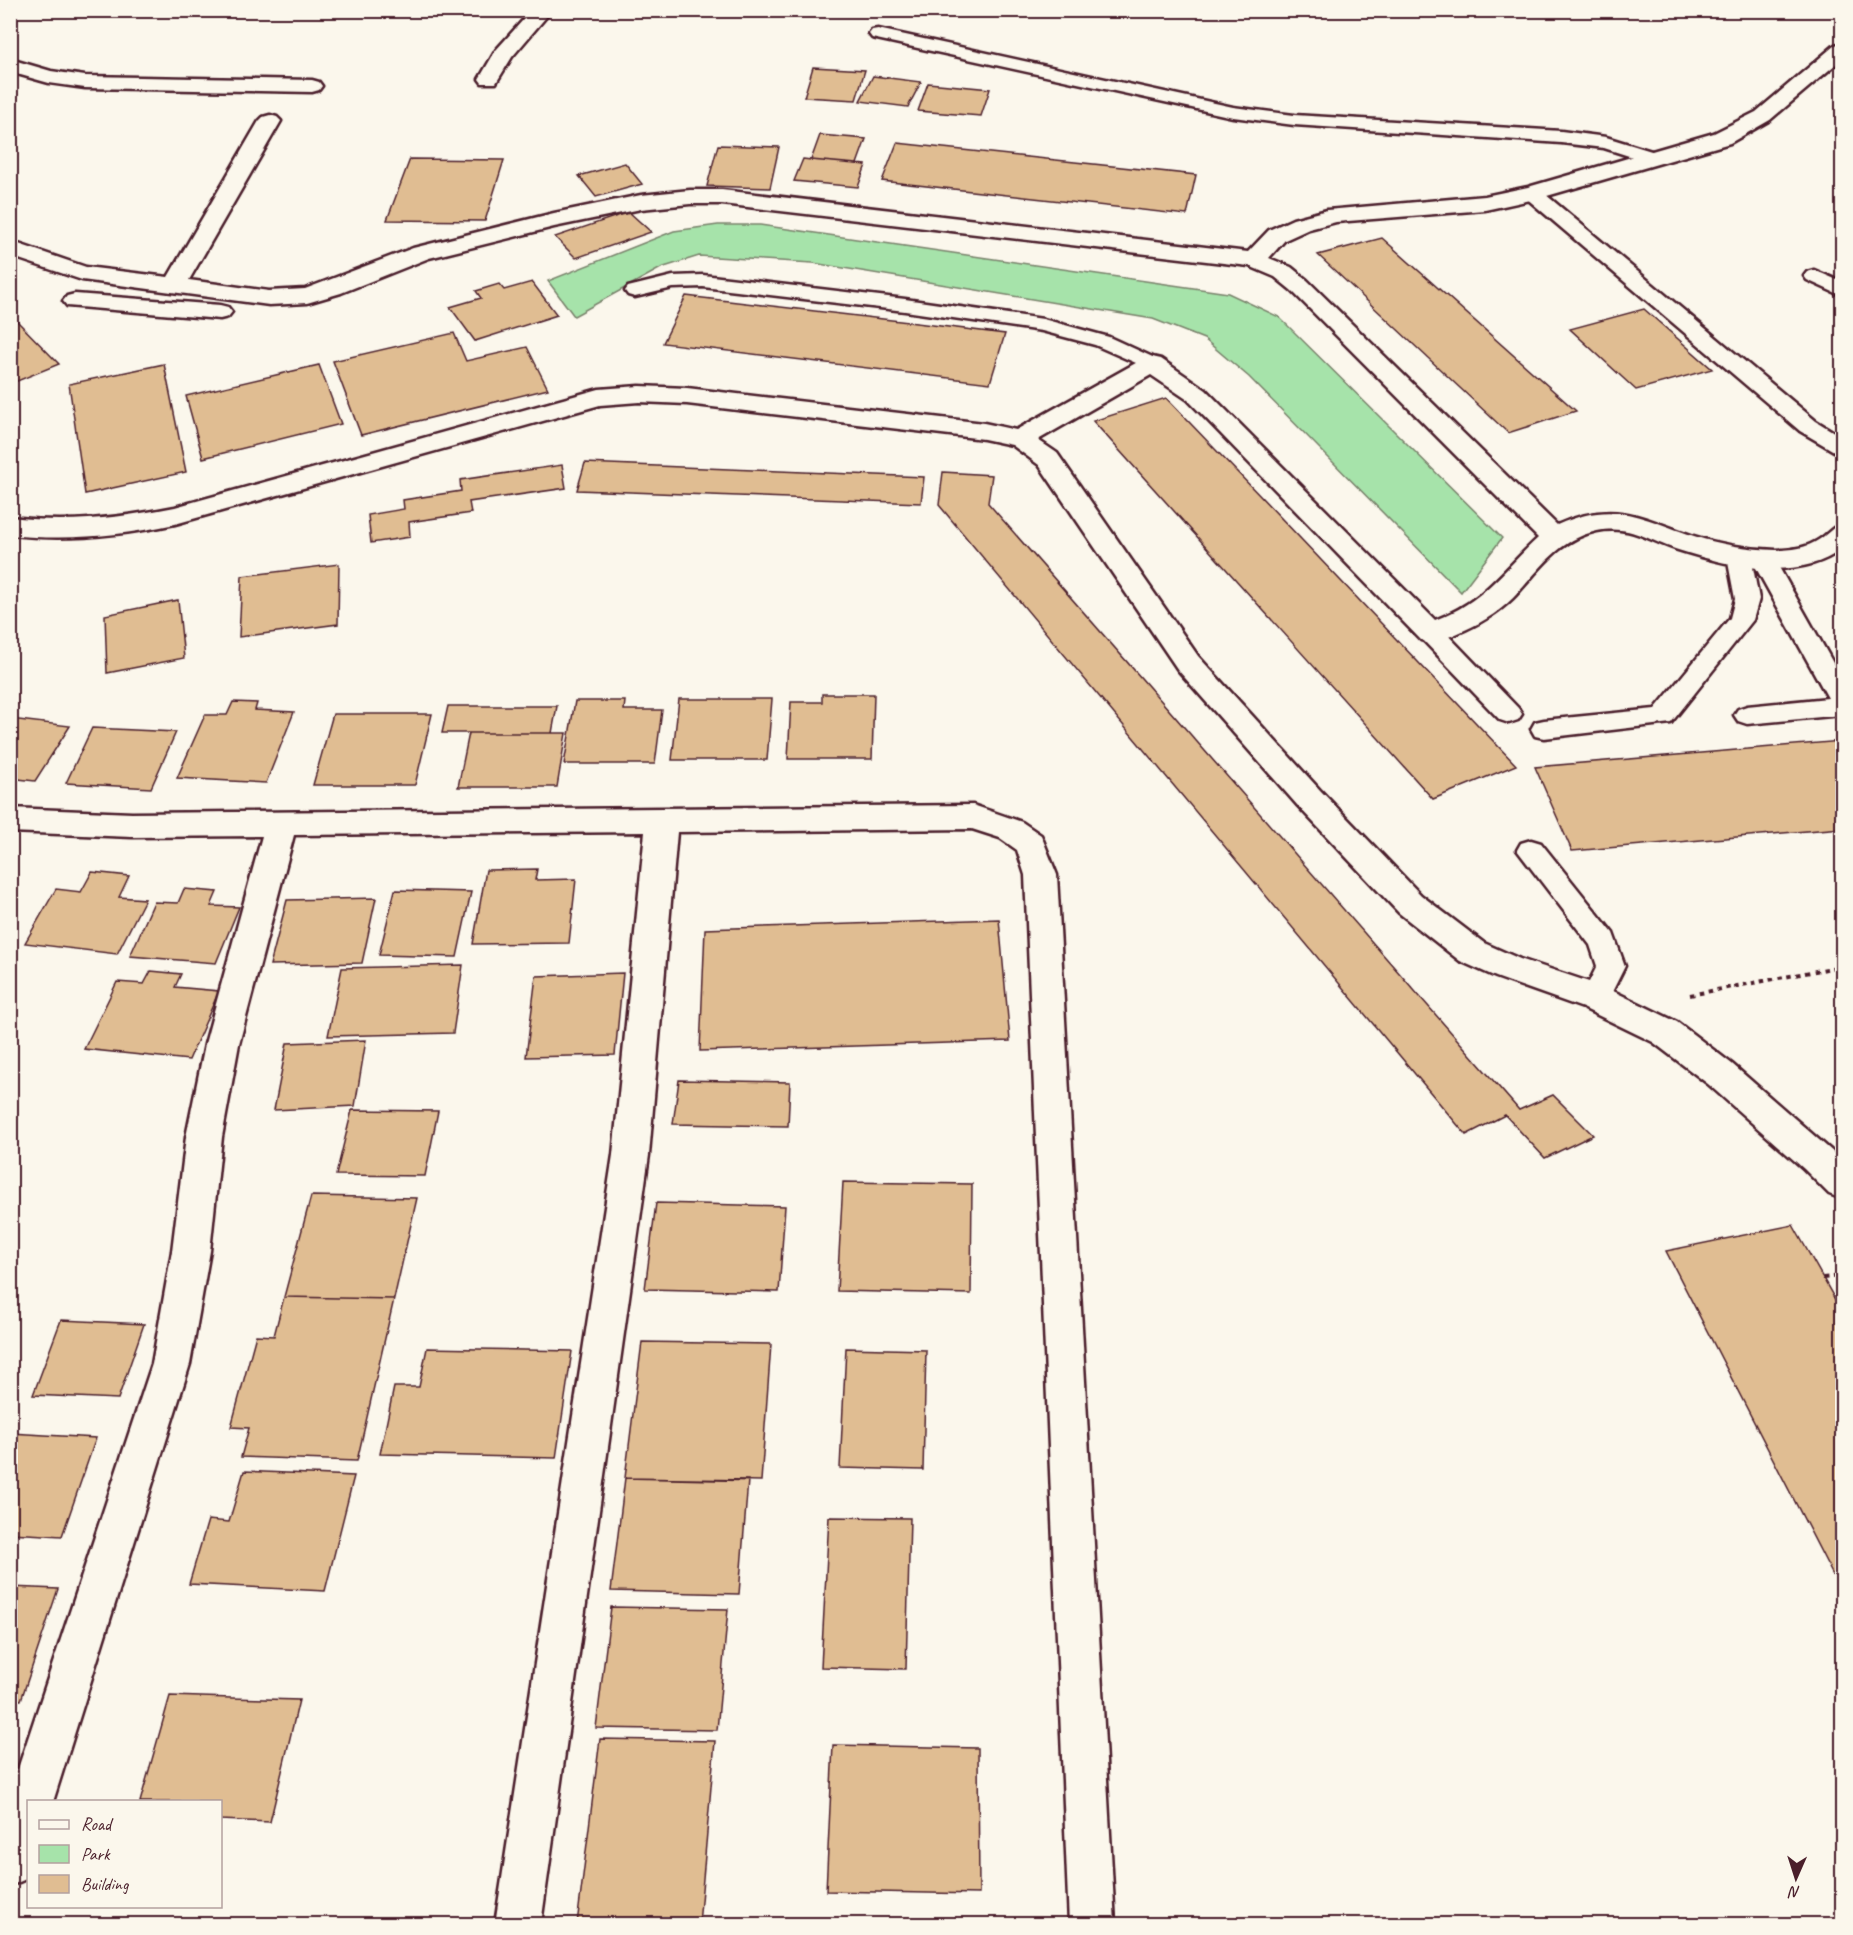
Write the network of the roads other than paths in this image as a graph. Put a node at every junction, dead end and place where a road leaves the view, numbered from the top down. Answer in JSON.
{"nodes":[{"id":1,"x":543,"y":10,"type":"edge"},
{"id":2,"x":878,"y":34,"type":"dead end"},
{"id":3,"x":1842,"y":49,"type":"edge"},
{"id":4,"x":10,"y":65,"type":"edge"},
{"id":5,"x":489,"y":79,"type":"dead end"},
{"id":6,"x":312,"y":86,"type":"dead end"},
{"id":7,"x":270,"y":121,"type":"dead end"},
{"id":8,"x":1654,"y":158,"type":"junction"},
{"id":9,"x":1532,"y":193,"type":"junction"},
{"id":10,"x":10,"y":249,"type":"edge"},
{"id":11,"x":1254,"y":260,"type":"junction"},
{"id":12,"x":1814,"y":276,"type":"dead end"},
{"id":13,"x":175,"y":285,"type":"junction"},
{"id":14,"x":1842,"y":290,"type":"edge"},
{"id":15,"x":635,"y":291,"type":"dead end"},
{"id":16,"x":269,"y":298,"type":"junction"},
{"id":17,"x":75,"y":301,"type":"dead end"},
{"id":18,"x":1152,"y":363,"type":"junction"},
{"id":19,"x":1020,"y":439,"type":"junction"},
{"id":20,"x":1842,"y":446,"type":"edge"},
{"id":21,"x":10,"y":526,"type":"edge"},
{"id":22,"x":1842,"y":533,"type":"edge"},
{"id":23,"x":1553,"y":537,"type":"junction"},
{"id":24,"x":1751,"y":558,"type":"junction"},
{"id":25,"x":1431,"y":633,"type":"junction"},
{"id":26,"x":1842,"y":700,"type":"edge"},
{"id":27,"x":1842,"y":706,"type":"edge"},
{"id":28,"x":1509,"y":714,"type":"dead end"},
{"id":29,"x":1747,"y":715,"type":"dead end"},
{"id":30,"x":1544,"y":729,"type":"dead end"},
{"id":31,"x":10,"y":820,"type":"edge"},
{"id":32,"x":662,"y":821,"type":"junction"},
{"id":33,"x":281,"y":824,"type":"junction"},
{"id":34,"x":1531,"y":850,"type":"dead end"},
{"id":35,"x":1606,"y":1003,"type":"junction"},
{"id":36,"x":1842,"y":1183,"type":"edge"},
{"id":37,"x":31,"y":1800,"type":"edge"},
{"id":38,"x":27,"y":1810,"type":"edge"},
{"id":39,"x":10,"y":1863,"type":"edge"},
{"id":40,"x":518,"y":1924,"type":"edge"},
{"id":41,"x":1092,"y":1924,"type":"edge"}],
"edges":[{"from":1,"to":5,"type":"street"},
{"from":2,"to":8,"type":"lane"},
{"from":3,"to":8,"type":"street"},
{"from":4,"to":6,"type":"street"},
{"from":7,"to":13,"type":"street"},
{"from":8,"to":9,"type":"street"},
{"from":9,"to":11,"type":"street"},
{"from":9,"to":20,"type":"lane"},
{"from":10,"to":13,"type":"street"},
{"from":11,"to":16,"type":"street"},
{"from":11,"to":23,"type":"street"},
{"from":12,"to":14,"type":"lane"},
{"from":13,"to":16,"type":"street"},
{"from":15,"to":18,"type":"lane"},
{"from":16,"to":17,"type":"street"},
{"from":18,"to":19,"type":"street"},
{"from":18,"to":25,"type":"street"},
{"from":19,"to":21,"type":"street"},
{"from":19,"to":35,"type":"street"},
{"from":22,"to":24,"type":"street"},
{"from":23,"to":24,"type":"street"},
{"from":23,"to":25,"type":"street"},
{"from":24,"to":26,"type":"lane"},
{"from":24,"to":30,"type":"lane"},
{"from":25,"to":28,"type":"lane"},
{"from":27,"to":29,"type":"lane"},
{"from":31,"to":33,"type":"street"},
{"from":32,"to":33,"type":"street"},
{"from":32,"to":40,"type":"street"},
{"from":32,"to":41,"type":"street"},
{"from":33,"to":37,"type":"street"},
{"from":34,"to":35,"type":"lane"},
{"from":35,"to":36,"type":"street"},
{"from":38,"to":39,"type":"street"}]}
